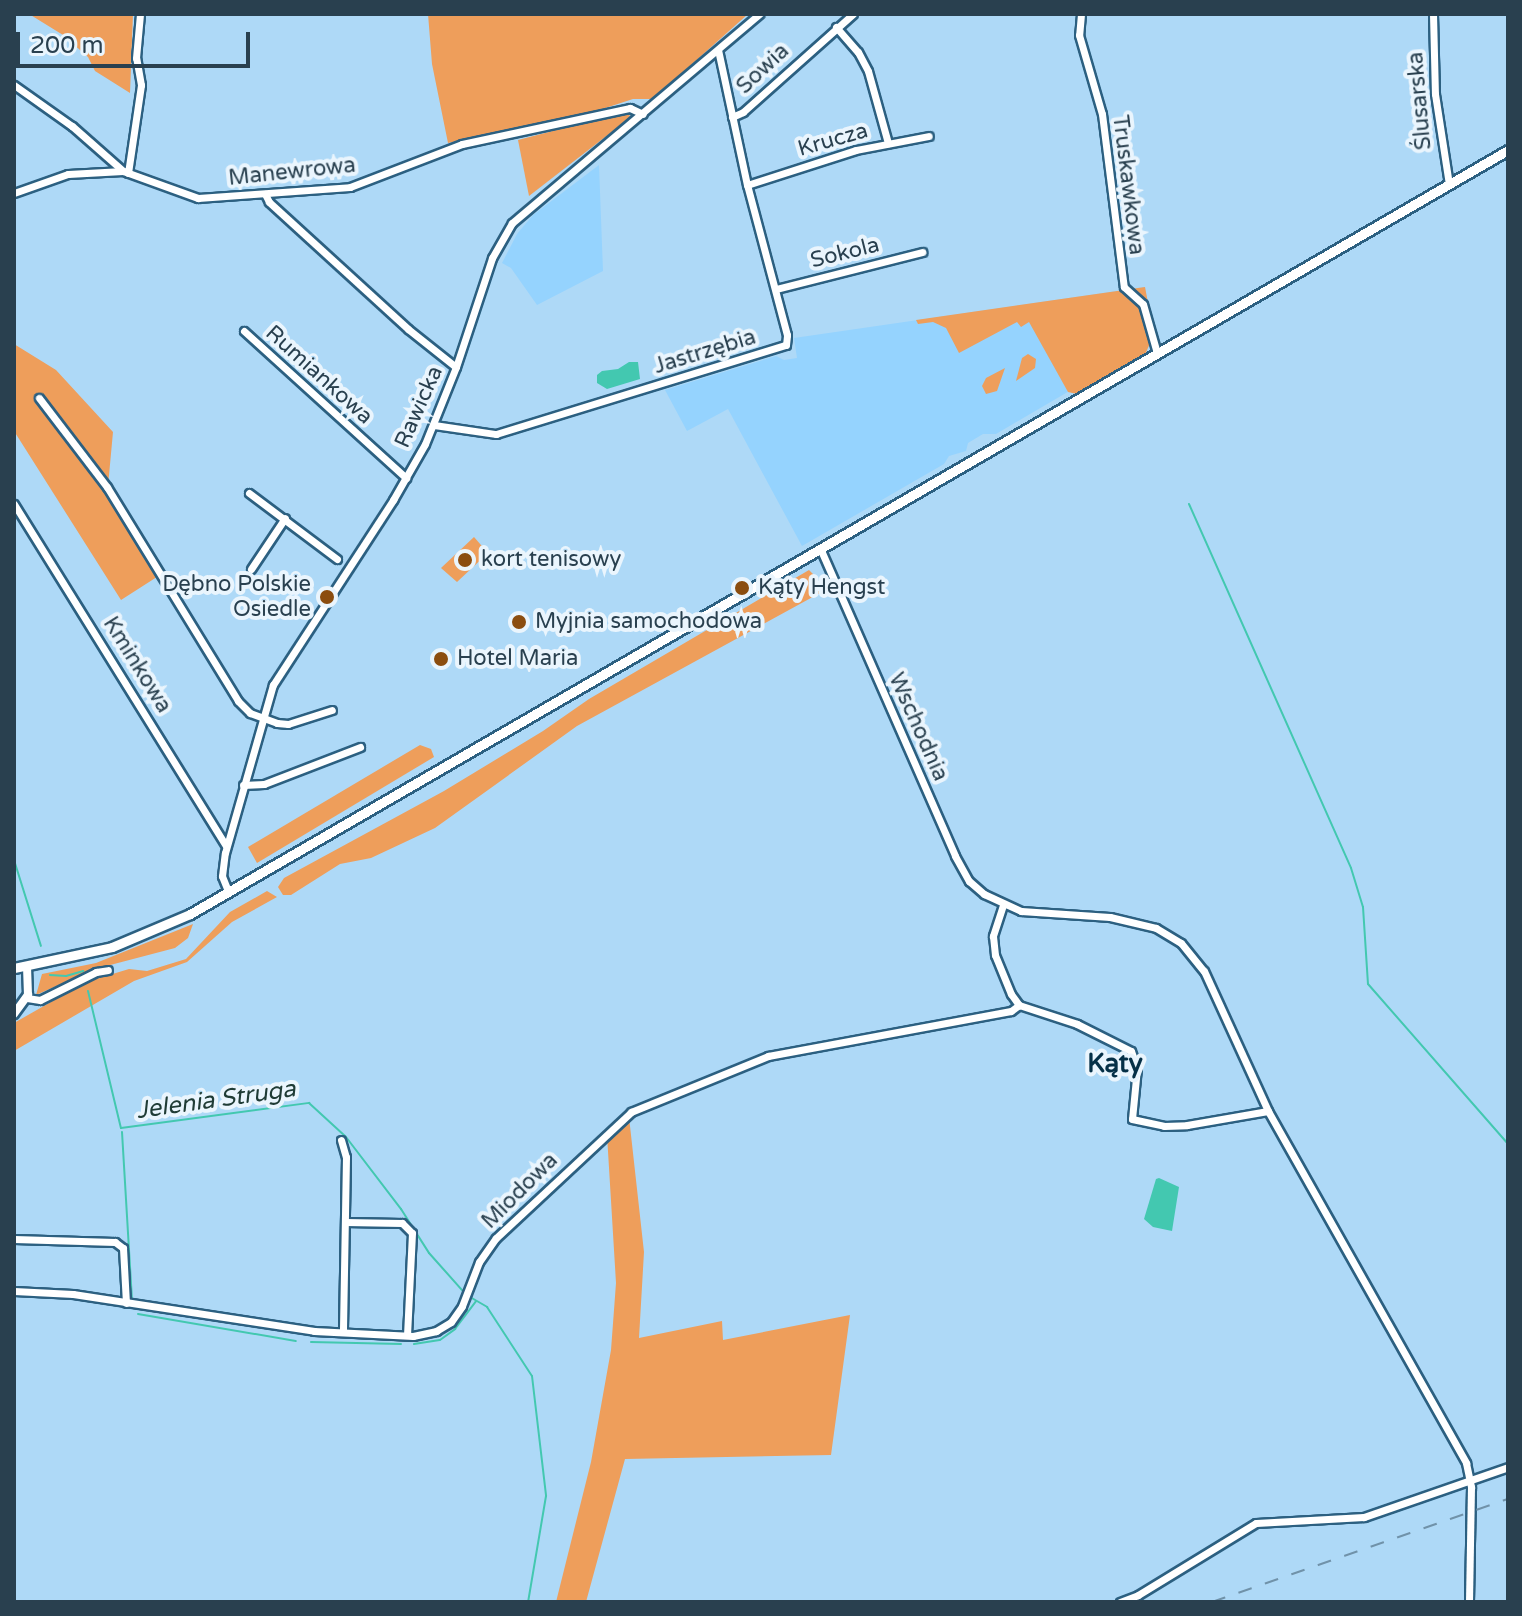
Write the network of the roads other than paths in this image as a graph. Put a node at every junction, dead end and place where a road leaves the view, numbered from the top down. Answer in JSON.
{"nodes":[{"id":1,"x":140,"y":14,"type":"edge"},
{"id":2,"x":759,"y":14,"type":"edge"},
{"id":3,"x":853,"y":14,"type":"edge"},
{"id":4,"x":1081,"y":14,"type":"edge"},
{"id":5,"x":1433,"y":14,"type":"edge"},
{"id":6,"x":836,"y":27,"type":"junction"},
{"id":7,"x":718,"y":50,"type":"junction"},
{"id":8,"x":14,"y":85,"type":"edge"},
{"id":9,"x":643,"y":114,"type":"junction"},
{"id":10,"x":732,"y":117,"type":"junction"},
{"id":11,"x":929,"y":136,"type":"dead end"},
{"id":12,"x":888,"y":143,"type":"junction"},
{"id":13,"x":1508,"y":150,"type":"edge"},
{"id":14,"x":125,"y":172,"type":"junction"},
{"id":15,"x":1449,"y":184,"type":"junction"},
{"id":16,"x":747,"y":185,"type":"junction"},
{"id":17,"x":14,"y":193,"type":"edge"},
{"id":18,"x":265,"y":194,"type":"junction"},
{"id":19,"x":922,"y":252,"type":"dead end"},
{"id":20,"x":776,"y":289,"type":"junction"},
{"id":21,"x":244,"y":331,"type":"dead end"},
{"id":22,"x":1157,"y":353,"type":"junction"},
{"id":23,"x":456,"y":367,"type":"junction"},
{"id":24,"x":39,"y":398,"type":"dead end"},
{"id":25,"x":434,"y":425,"type":"junction"},
{"id":26,"x":406,"y":478,"type":"junction"},
{"id":27,"x":249,"y":493,"type":"dead end"},
{"id":28,"x":14,"y":504,"type":"edge"},
{"id":29,"x":285,"y":518,"type":"junction"},
{"id":30,"x":820,"y":548,"type":"junction"},
{"id":31,"x":337,"y":559,"type":"dead end"},
{"id":32,"x":251,"y":569,"type":"dead end"},
{"id":33,"x":332,"y":710,"type":"dead end"},
{"id":34,"x":262,"y":720,"type":"junction"},
{"id":35,"x":360,"y":747,"type":"dead end"},
{"id":36,"x":243,"y":785,"type":"junction"},
{"id":37,"x":226,"y":846,"type":"junction"},
{"id":38,"x":228,"y":891,"type":"junction"},
{"id":39,"x":1003,"y":905,"type":"junction"},
{"id":40,"x":27,"y":966,"type":"junction"},
{"id":41,"x":14,"y":968,"type":"edge"},
{"id":42,"x":108,"y":970,"type":"dead end"},
{"id":43,"x":27,"y":998,"type":"junction"},
{"id":44,"x":1019,"y":1005,"type":"junction"},
{"id":45,"x":14,"y":1014,"type":"edge"},
{"id":46,"x":1268,"y":1111,"type":"junction"},
{"id":47,"x":341,"y":1140,"type":"dead end"},
{"id":48,"x":345,"y":1222,"type":"junction"},
{"id":49,"x":14,"y":1239,"type":"edge"},
{"id":50,"x":14,"y":1291,"type":"edge"},
{"id":51,"x":126,"y":1303,"type":"junction"},
{"id":52,"x":343,"y":1332,"type":"junction"},
{"id":53,"x":407,"y":1335,"type":"junction"},
{"id":54,"x":1508,"y":1467,"type":"edge"},
{"id":55,"x":1470,"y":1479,"type":"junction"},
{"id":56,"x":1120,"y":1602,"type":"edge"},
{"id":57,"x":1469,"y":1602,"type":"edge"}],
"edges":[{"from":1,"to":14,"type":"street"},
{"from":2,"to":7,"type":"street","name":"Rawicka"},
{"from":3,"to":6,"type":"street","name":"Sowia"},
{"from":4,"to":22,"type":"street","name":"Truskawkowa"},
{"from":5,"to":15,"type":"street","name":"Ślusarska"},
{"from":6,"to":10,"type":"street","name":"Sowia"},
{"from":6,"to":12,"type":"street"},
{"from":7,"to":9,"type":"street","name":"Rawicka"},
{"from":7,"to":10,"type":"street","name":"Jastrzębia"},
{"from":8,"to":14,"type":"street","name":"Manewrowa"},
{"from":9,"to":18,"type":"street","name":"Manewrowa"},
{"from":9,"to":23,"type":"street","name":"Rawicka"},
{"from":10,"to":16,"type":"street","name":"Jastrzębia"},
{"from":11,"to":12,"type":"street","name":"Krucza"},
{"from":12,"to":16,"type":"street","name":"Krucza"},
{"from":13,"to":15,"type":"main road"},
{"from":14,"to":17,"type":"street"},
{"from":14,"to":18,"type":"street","name":"Manewrowa"},
{"from":15,"to":22,"type":"main road"},
{"from":16,"to":20,"type":"street","name":"Jastrzębia"},
{"from":18,"to":23,"type":"street"},
{"from":19,"to":20,"type":"street","name":"Sokola"},
{"from":20,"to":25,"type":"street","name":"Jastrzębia"},
{"from":21,"to":26,"type":"street","name":"Rumiankowa"},
{"from":22,"to":30,"type":"main road"},
{"from":23,"to":25,"type":"street","name":"Rawicka"},
{"from":24,"to":34,"type":"street"},
{"from":25,"to":26,"type":"street","name":"Rawicka"},
{"from":26,"to":34,"type":"street","name":"Rawicka"},
{"from":27,"to":29,"type":"street"},
{"from":28,"to":37,"type":"street","name":"Kminkowa"},
{"from":29,"to":31,"type":"street"},
{"from":29,"to":32,"type":"street"},
{"from":30,"to":38,"type":"main road"},
{"from":30,"to":39,"type":"street","name":"Wschodnia"},
{"from":33,"to":34,"type":"street"},
{"from":34,"to":36,"type":"street","name":"Rawicka"},
{"from":35,"to":36,"type":"street"},
{"from":36,"to":37,"type":"street","name":"Rawicka"},
{"from":37,"to":38,"type":"street","name":"Rawicka"},
{"from":38,"to":40,"type":"main road"},
{"from":39,"to":44,"type":"street"},
{"from":39,"to":46,"type":"street"},
{"from":40,"to":41,"type":"main road"},
{"from":40,"to":43,"type":"street"},
{"from":42,"to":43,"type":"street"},
{"from":43,"to":45,"type":"street"},
{"from":44,"to":46,"type":"street"},
{"from":44,"to":53,"type":"street","name":"Miodowa"},
{"from":46,"to":55,"type":"street"},
{"from":47,"to":48,"type":"street"},
{"from":48,"to":52,"type":"street"},
{"from":48,"to":53,"type":"street"},
{"from":49,"to":51,"type":"street"},
{"from":50,"to":51,"type":"street","name":"Miodowa"},
{"from":51,"to":52,"type":"street","name":"Miodowa"},
{"from":52,"to":53,"type":"street","name":"Miodowa"},
{"from":54,"to":55,"type":"street"},
{"from":55,"to":56,"type":"street"},
{"from":55,"to":57,"type":"street"}]}
